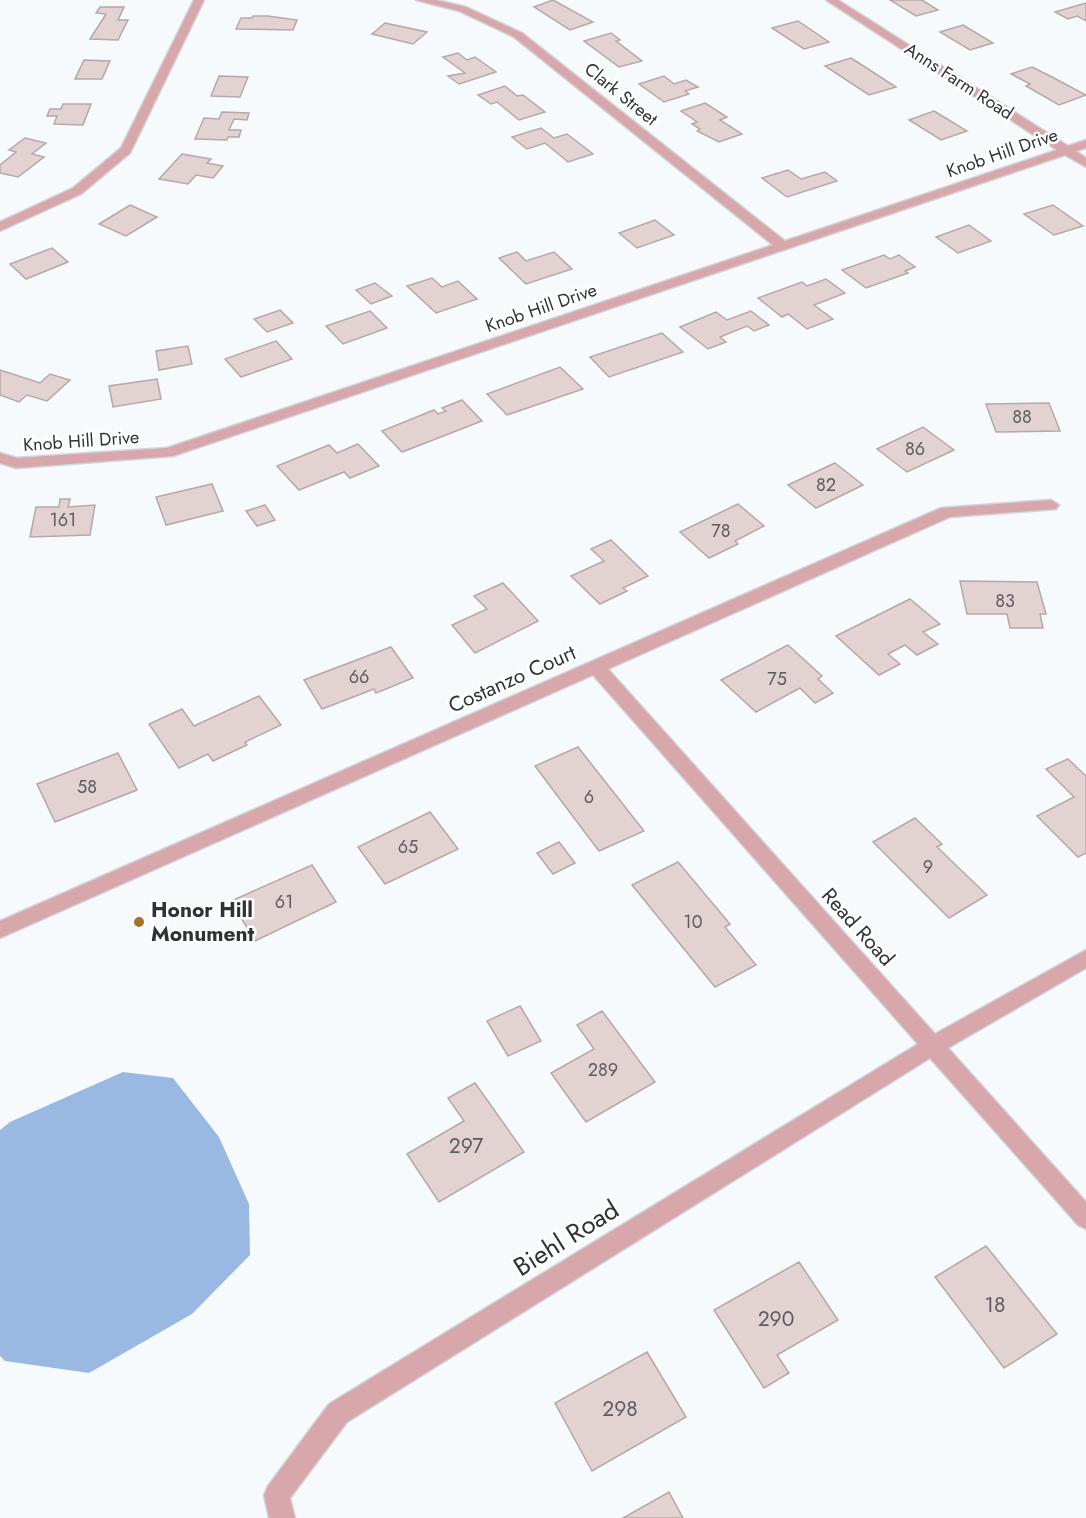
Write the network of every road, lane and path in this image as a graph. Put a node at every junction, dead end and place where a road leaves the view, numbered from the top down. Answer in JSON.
{"nodes":[{"id":1,"x":199,"y":0,"type":"edge"},
{"id":2,"x":421,"y":0,"type":"edge"},
{"id":3,"x":831,"y":0,"type":"edge"},
{"id":4,"x":1086,"y":144,"type":"edge"},
{"id":5,"x":1067,"y":151,"type":"junction"},
{"id":6,"x":1086,"y":163,"type":"edge"},
{"id":7,"x":0,"y":226,"type":"edge"},
{"id":8,"x":783,"y":246,"type":"junction"},
{"id":9,"x":0,"y":458,"type":"edge"},
{"id":10,"x":1051,"y":505,"type":"dead end"},
{"id":11,"x":595,"y":666,"type":"junction"},
{"id":12,"x":0,"y":930,"type":"edge"},
{"id":13,"x":1086,"y":958,"type":"edge"},
{"id":14,"x":932,"y":1046,"type":"junction"},
{"id":15,"x":1086,"y":1218,"type":"edge"},
{"id":16,"x":282,"y":1518,"type":"edge"}],
"edges":[{"from":1,"to":7,"type":"street"},
{"from":2,"to":8,"type":"street","name":"Clark Street"},
{"from":3,"to":5,"type":"street","name":"Anns Farm Road"},
{"from":4,"to":5,"type":"street","name":"Knob Hill Drive"},
{"from":5,"to":6,"type":"street","name":"Anns Farm Road"},
{"from":5,"to":8,"type":"street","name":"Knob Hill Drive"},
{"from":8,"to":9,"type":"street","name":"Knob Hill Drive"},
{"from":10,"to":11,"type":"street","name":"Costanzo Court"},
{"from":11,"to":12,"type":"street","name":"Costanzo Court"},
{"from":11,"to":14,"type":"street","name":"Read Road"},
{"from":13,"to":14,"type":"street"},
{"from":14,"to":15,"type":"street","name":"Read Road"},
{"from":14,"to":16,"type":"street","name":"Biehl Road"}]}
